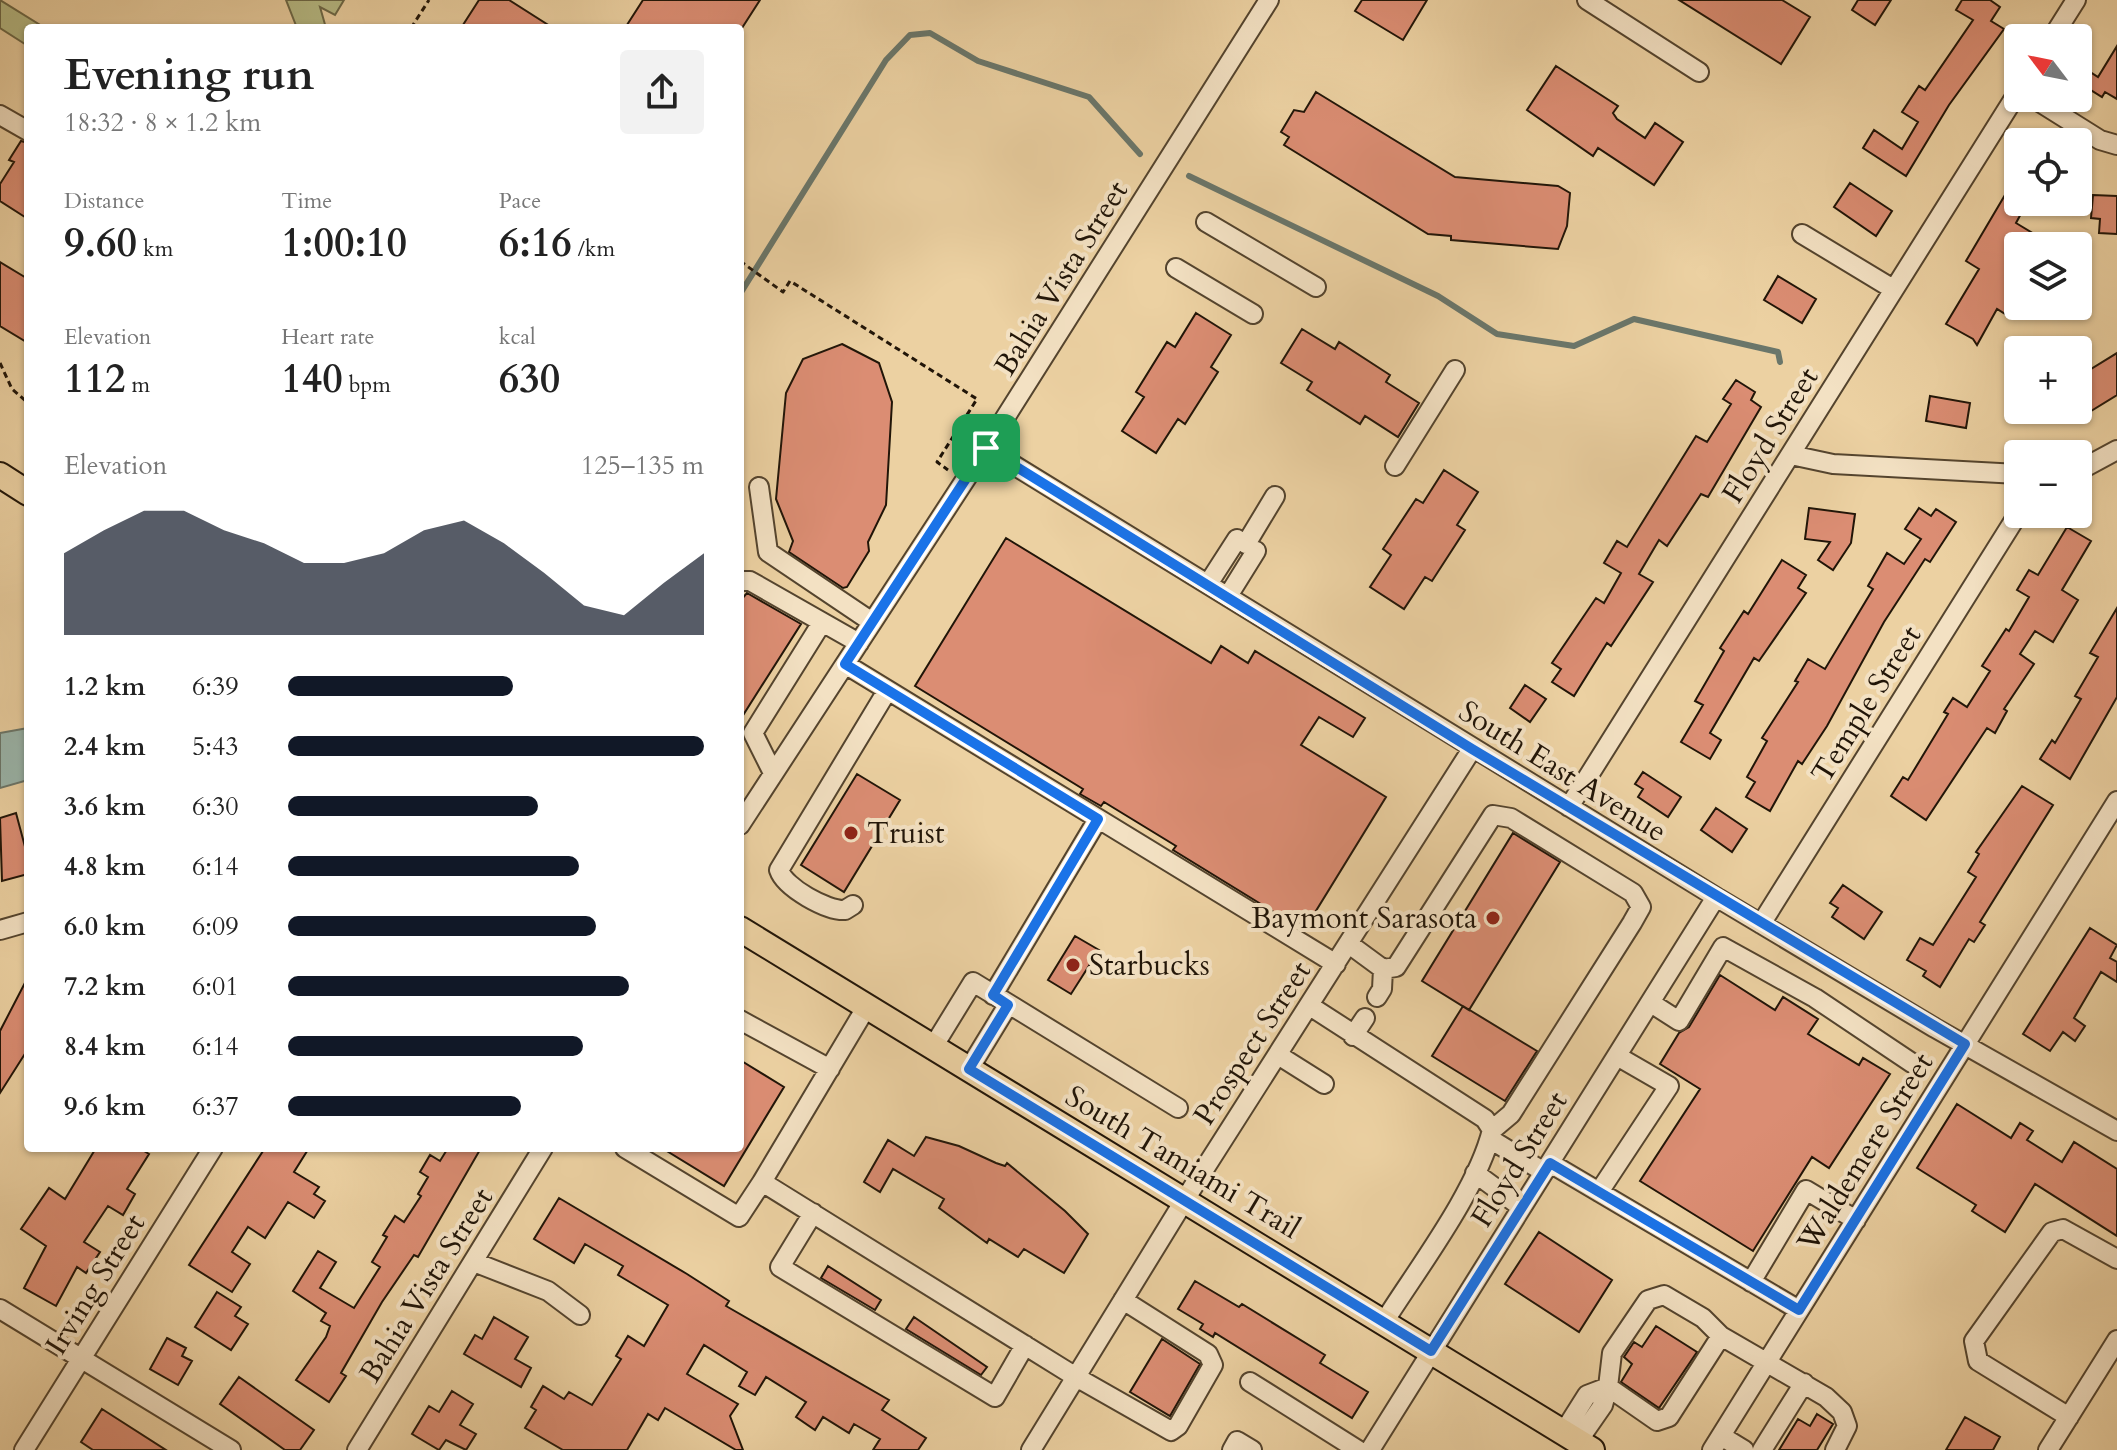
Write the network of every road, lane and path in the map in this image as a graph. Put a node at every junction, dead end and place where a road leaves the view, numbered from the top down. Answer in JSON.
{"nodes":[{"id":1,"x":429,"y":0,"type":"edge"},
{"id":2,"x":1269,"y":0,"type":"edge"},
{"id":3,"x":1587,"y":0,"type":"edge"},
{"id":4,"x":2076,"y":0,"type":"edge"},
{"id":5,"x":414,"y":24,"type":"edge"},
{"id":6,"x":2061,"y":24,"type":"edge"},
{"id":7,"x":1699,"y":72,"type":"dead end"},
{"id":8,"x":2005,"y":112,"type":"edge"},
{"id":9,"x":2055,"y":112,"type":"edge"},
{"id":10,"x":0,"y":115,"type":"edge"},
{"id":11,"x":24,"y":129,"type":"edge"},
{"id":12,"x":2117,"y":145,"type":"edge"},
{"id":13,"x":1206,"y":222,"type":"dead end"},
{"id":14,"x":1802,"y":234,"type":"dead end"},
{"id":15,"x":744,"y":264,"type":"edge"},
{"id":16,"x":1176,"y":268,"type":"dead end"},
{"id":17,"x":1316,"y":287,"type":"dead end"},
{"id":18,"x":1893,"y":289,"type":"junction"},
{"id":19,"x":1253,"y":314,"type":"dead end"},
{"id":20,"x":0,"y":363,"type":"edge"},
{"id":21,"x":1455,"y":370,"type":"dead end"},
{"id":22,"x":24,"y":400,"type":"edge"},
{"id":23,"x":986,"y":448,"type":"junction"},
{"id":24,"x":2117,"y":450,"type":"edge"},
{"id":25,"x":1791,"y":455,"type":"junction"},
{"id":26,"x":2092,"y":463,"type":"edge"},
{"id":27,"x":1395,"y":466,"type":"dead end"},
{"id":28,"x":2004,"y":473,"type":"edge"},
{"id":29,"x":0,"y":475,"type":"edge"},
{"id":30,"x":965,"y":481,"type":"junction"},
{"id":31,"x":759,"y":487,"type":"dead end"},
{"id":32,"x":24,"y":490,"type":"edge"},
{"id":33,"x":1275,"y":496,"type":"dead end"},
{"id":34,"x":2009,"y":528,"type":"edge"},
{"id":35,"x":1246,"y":545,"type":"junction"},
{"id":36,"x":744,"y":581,"type":"edge"},
{"id":37,"x":1208,"y":584,"type":"junction"},
{"id":38,"x":1228,"y":596,"type":"junction"},
{"id":39,"x":872,"y":622,"type":"junction"},
{"id":40,"x":821,"y":624,"type":"junction"},
{"id":41,"x":859,"y":643,"type":"junction"},
{"id":42,"x":845,"y":664,"type":"junction"},
{"id":43,"x":887,"y":691,"type":"junction"},
{"id":44,"x":1472,"y":749,"type":"junction"},
{"id":45,"x":773,"y":773,"type":"junction"},
{"id":46,"x":2117,"y":801,"type":"edge"},
{"id":47,"x":1569,"y":807,"type":"junction"},
{"id":48,"x":744,"y":819,"type":"edge"},
{"id":49,"x":1098,"y":819,"type":"junction"},
{"id":50,"x":1716,"y":897,"type":"junction"},
{"id":51,"x":853,"y":905,"type":"dead end"},
{"id":52,"x":24,"y":923,"type":"edge"},
{"id":53,"x":1761,"y":924,"type":"junction"},
{"id":54,"x":0,"y":930,"type":"edge"},
{"id":55,"x":744,"y":931,"type":"edge"},
{"id":56,"x":1349,"y":944,"type":"junction"},
{"id":57,"x":1336,"y":964,"type":"junction"},
{"id":58,"x":1828,"y":964,"type":"junction"},
{"id":59,"x":1383,"y":969,"type":"junction"},
{"id":60,"x":1809,"y":995,"type":"junction"},
{"id":61,"x":1377,"y":997,"type":"dead end"},
{"id":62,"x":1000,"y":1000,"type":"junction"},
{"id":63,"x":1651,"y":1003,"type":"junction"},
{"id":64,"x":867,"y":1006,"type":"junction"},
{"id":65,"x":1310,"y":1006,"type":"junction"},
{"id":66,"x":1365,"y":1018,"type":"dead end"},
{"id":67,"x":744,"y":1022,"type":"edge"},
{"id":68,"x":1353,"y":1036,"type":"junction"},
{"id":69,"x":1965,"y":1044,"type":"junction"},
{"id":70,"x":933,"y":1047,"type":"junction"},
{"id":71,"x":1278,"y":1055,"type":"junction"},
{"id":72,"x":1617,"y":1056,"type":"junction"},
{"id":73,"x":1912,"y":1063,"type":"dead end"},
{"id":74,"x":830,"y":1069,"type":"junction"},
{"id":75,"x":969,"y":1069,"type":"junction"},
{"id":76,"x":1324,"y":1084,"type":"dead end"},
{"id":77,"x":1178,"y":1108,"type":"dead end"},
{"id":78,"x":2117,"y":1131,"type":"edge"},
{"id":79,"x":1491,"y":1134,"type":"junction"},
{"id":80,"x":210,"y":1152,"type":"edge"},
{"id":81,"x":541,"y":1152,"type":"edge"},
{"id":82,"x":632,"y":1152,"type":"edge"},
{"id":83,"x":1547,"y":1167,"type":"junction"},
{"id":84,"x":1475,"y":1173,"type":"junction"},
{"id":85,"x":762,"y":1182,"type":"junction"},
{"id":86,"x":1599,"y":1192,"type":"junction"},
{"id":87,"x":1184,"y":1201,"type":"junction"},
{"id":88,"x":1521,"y":1207,"type":"junction"},
{"id":89,"x":813,"y":1213,"type":"junction"},
{"id":90,"x":1856,"y":1220,"type":"junction"},
{"id":91,"x":2117,"y":1259,"type":"edge"},
{"id":92,"x":474,"y":1262,"type":"junction"},
{"id":93,"x":1751,"y":1282,"type":"junction"},
{"id":94,"x":1123,"y":1300,"type":"junction"},
{"id":95,"x":0,"y":1309,"type":"edge"},
{"id":96,"x":1799,"y":1310,"type":"junction"},
{"id":97,"x":580,"y":1315,"type":"dead end"},
{"id":98,"x":1384,"y":1322,"type":"junction"},
{"id":99,"x":1721,"y":1336,"type":"junction"},
{"id":100,"x":2117,"y":1340,"type":"edge"},
{"id":101,"x":1025,"y":1345,"type":"junction"},
{"id":102,"x":1431,"y":1351,"type":"junction"},
{"id":103,"x":82,"y":1359,"type":"junction"},
{"id":104,"x":1766,"y":1363,"type":"junction"},
{"id":105,"x":2110,"y":1366,"type":"edge"},
{"id":106,"x":1076,"y":1377,"type":"junction"},
{"id":107,"x":1250,"y":1382,"type":"dead end"},
{"id":108,"x":1804,"y":1383,"type":"junction"},
{"id":109,"x":1608,"y":1387,"type":"junction"},
{"id":110,"x":2069,"y":1417,"type":"junction"},
{"id":111,"x":1578,"y":1441,"type":"edge"},
{"id":112,"x":1716,"y":1443,"type":"edge"},
{"id":113,"x":24,"y":1450,"type":"edge"},
{"id":114,"x":231,"y":1450,"type":"edge"},
{"id":115,"x":357,"y":1450,"type":"edge"},
{"id":116,"x":1031,"y":1450,"type":"edge"},
{"id":117,"x":1232,"y":1450,"type":"edge"},
{"id":118,"x":1252,"y":1450,"type":"edge"},
{"id":119,"x":1358,"y":1450,"type":"edge"},
{"id":120,"x":1370,"y":1450,"type":"edge"},
{"id":121,"x":1744,"y":1450,"type":"edge"},
{"id":122,"x":1762,"y":1450,"type":"edge"},
{"id":123,"x":1835,"y":1450,"type":"edge"},
{"id":124,"x":2048,"y":1450,"type":"edge"}],
"edges":[{"from":1,"to":5,"type":"path"},
{"from":2,"to":23,"type":"street","name":"Bahia Vista Street"},
{"from":3,"to":7,"type":"street"},
{"from":4,"to":6,"type":"street"},
{"from":8,"to":18,"type":"street","name":"Floyd Street"},
{"from":9,"to":12,"type":"street"},
{"from":10,"to":11,"type":"street"},
{"from":13,"to":17,"type":"street"},
{"from":14,"to":18,"type":"street"},
{"from":15,"to":30,"type":"path"},
{"from":16,"to":19,"type":"street"},
{"from":18,"to":25,"type":"street","name":"Floyd Street"},
{"from":20,"to":22,"type":"path"},
{"from":21,"to":27,"type":"street"},
{"from":23,"to":30,"type":"street","name":"Bahia Vista Street"},
{"from":23,"to":37,"type":"street","name":"South East Avenue"},
{"from":24,"to":26,"type":"street"},
{"from":25,"to":28,"type":"street"},
{"from":25,"to":47,"type":"street","name":"Floyd Street"},
{"from":29,"to":32,"type":"main road"},
{"from":30,"to":39,"type":"street","name":"Bahia Vista Street"},
{"from":31,"to":39,"type":"street"},
{"from":33,"to":35,"type":"street"},
{"from":34,"to":53,"type":"street","name":"Temple Street"},
{"from":35,"to":37,"type":"street"},
{"from":35,"to":38,"type":"street"},
{"from":36,"to":40,"type":"street"},
{"from":37,"to":38,"type":"street","name":"South East Avenue"},
{"from":38,"to":44,"type":"street","name":"South East Avenue"},
{"from":39,"to":41,"type":"street","name":"Bahia Vista Street"},
{"from":40,"to":41,"type":"street"},
{"from":40,"to":45,"type":"street"},
{"from":41,"to":42,"type":"street","name":"Bahia Vista Street"},
{"from":42,"to":43,"type":"street"},
{"from":42,"to":45,"type":"street","name":"Bahia Vista Street"},
{"from":43,"to":49,"type":"street"},
{"from":43,"to":51,"type":"street"},
{"from":44,"to":47,"type":"street","name":"South East Avenue"},
{"from":44,"to":56,"type":"street","name":"Prospect Street"},
{"from":45,"to":48,"type":"street","name":"Bahia Vista Street"},
{"from":46,"to":69,"type":"street","name":"Waldemere Street"},
{"from":47,"to":50,"type":"street","name":"South East Avenue"},
{"from":49,"to":57,"type":"street"},
{"from":49,"to":62,"type":"street"},
{"from":50,"to":53,"type":"street","name":"South East Avenue"},
{"from":50,"to":63,"type":"street","name":"Floyd Street"},
{"from":52,"to":54,"type":"street"},
{"from":53,"to":58,"type":"street","name":"South East Avenue"},
{"from":55,"to":64,"type":"main road","name":"South Tamiami Trail"},
{"from":56,"to":57,"type":"street","name":"Prospect Street"},
{"from":56,"to":59,"type":"street"},
{"from":57,"to":65,"type":"street","name":"Prospect Street"},
{"from":58,"to":60,"type":"street"},
{"from":58,"to":69,"type":"street","name":"South East Avenue"},
{"from":59,"to":61,"type":"street"},
{"from":59,"to":79,"type":"street"},
{"from":60,"to":63,"type":"street"},
{"from":60,"to":73,"type":"street"},
{"from":62,"to":70,"type":"street"},
{"from":62,"to":75,"type":"street"},
{"from":62,"to":77,"type":"street"},
{"from":63,"to":72,"type":"street","name":"Floyd Street"},
{"from":64,"to":70,"type":"main road","name":"South Tamiami Trail"},
{"from":64,"to":74,"type":"street"},
{"from":65,"to":68,"type":"street"},
{"from":65,"to":71,"type":"street","name":"Prospect Street"},
{"from":66,"to":68,"type":"street"},
{"from":67,"to":74,"type":"street"},
{"from":68,"to":79,"type":"street"},
{"from":69,"to":78,"type":"street","name":"South East Avenue"},
{"from":69,"to":90,"type":"street","name":"Waldemere Street"},
{"from":70,"to":75,"type":"main road","name":"South Tamiami Trail"},
{"from":71,"to":76,"type":"street"},
{"from":71,"to":87,"type":"street","name":"Prospect Street"},
{"from":72,"to":83,"type":"street","name":"Floyd Street"},
{"from":72,"to":86,"type":"street"},
{"from":74,"to":85,"type":"street"},
{"from":75,"to":87,"type":"main road","name":"South Tamiami Trail"},
{"from":79,"to":83,"type":"street"},
{"from":79,"to":84,"type":"street"},
{"from":80,"to":103,"type":"street","name":"Irving Street"},
{"from":81,"to":92,"type":"street","name":"Bahia Vista Street"},
{"from":82,"to":85,"type":"street"},
{"from":83,"to":86,"type":"street"},
{"from":83,"to":88,"type":"street","name":"Floyd Street"},
{"from":84,"to":88,"type":"street"},
{"from":84,"to":98,"type":"street"},
{"from":85,"to":89,"type":"street"},
{"from":86,"to":93,"type":"street"},
{"from":87,"to":94,"type":"street","name":"Prospect Street"},
{"from":87,"to":98,"type":"main road","name":"South Tamiami Trail"},
{"from":88,"to":102,"type":"street","name":"Floyd Street"},
{"from":89,"to":101,"type":"street"},
{"from":89,"to":101,"type":"street"},
{"from":90,"to":93,"type":"street"},
{"from":90,"to":96,"type":"street","name":"Waldemere Street"},
{"from":91,"to":110,"type":"street"},
{"from":92,"to":97,"type":"street"},
{"from":92,"to":115,"type":"street","name":"Bahia Vista Street"},
{"from":93,"to":96,"type":"street"},
{"from":94,"to":106,"type":"street","name":"Prospect Street"},
{"from":94,"to":106,"type":"street"},
{"from":95,"to":103,"type":"street"},
{"from":96,"to":104,"type":"street","name":"Waldemere Street"},
{"from":98,"to":102,"type":"main road","name":"South Tamiami Trail"},
{"from":99,"to":104,"type":"street"},
{"from":99,"to":109,"type":"street"},
{"from":99,"to":109,"type":"street"},
{"from":100,"to":105,"type":"street"},
{"from":101,"to":106,"type":"street"},
{"from":102,"to":111,"type":"main road","name":"South Tamiami Trail"},
{"from":102,"to":120,"type":"street","name":"Floyd Street"},
{"from":103,"to":113,"type":"street","name":"Irving Street"},
{"from":103,"to":114,"type":"street"},
{"from":104,"to":108,"type":"street"},
{"from":104,"to":112,"type":"street","name":"Waldemere Street"},
{"from":105,"to":110,"type":"street"},
{"from":106,"to":116,"type":"street","name":"Prospect Street"},
{"from":107,"to":119,"type":"street"},
{"from":108,"to":122,"type":"street"},
{"from":108,"to":123,"type":"street"},
{"from":109,"to":111,"type":"street"},
{"from":110,"to":124,"type":"street"},
{"from":112,"to":121,"type":"street"},
{"from":117,"to":118,"type":"street"}]}
